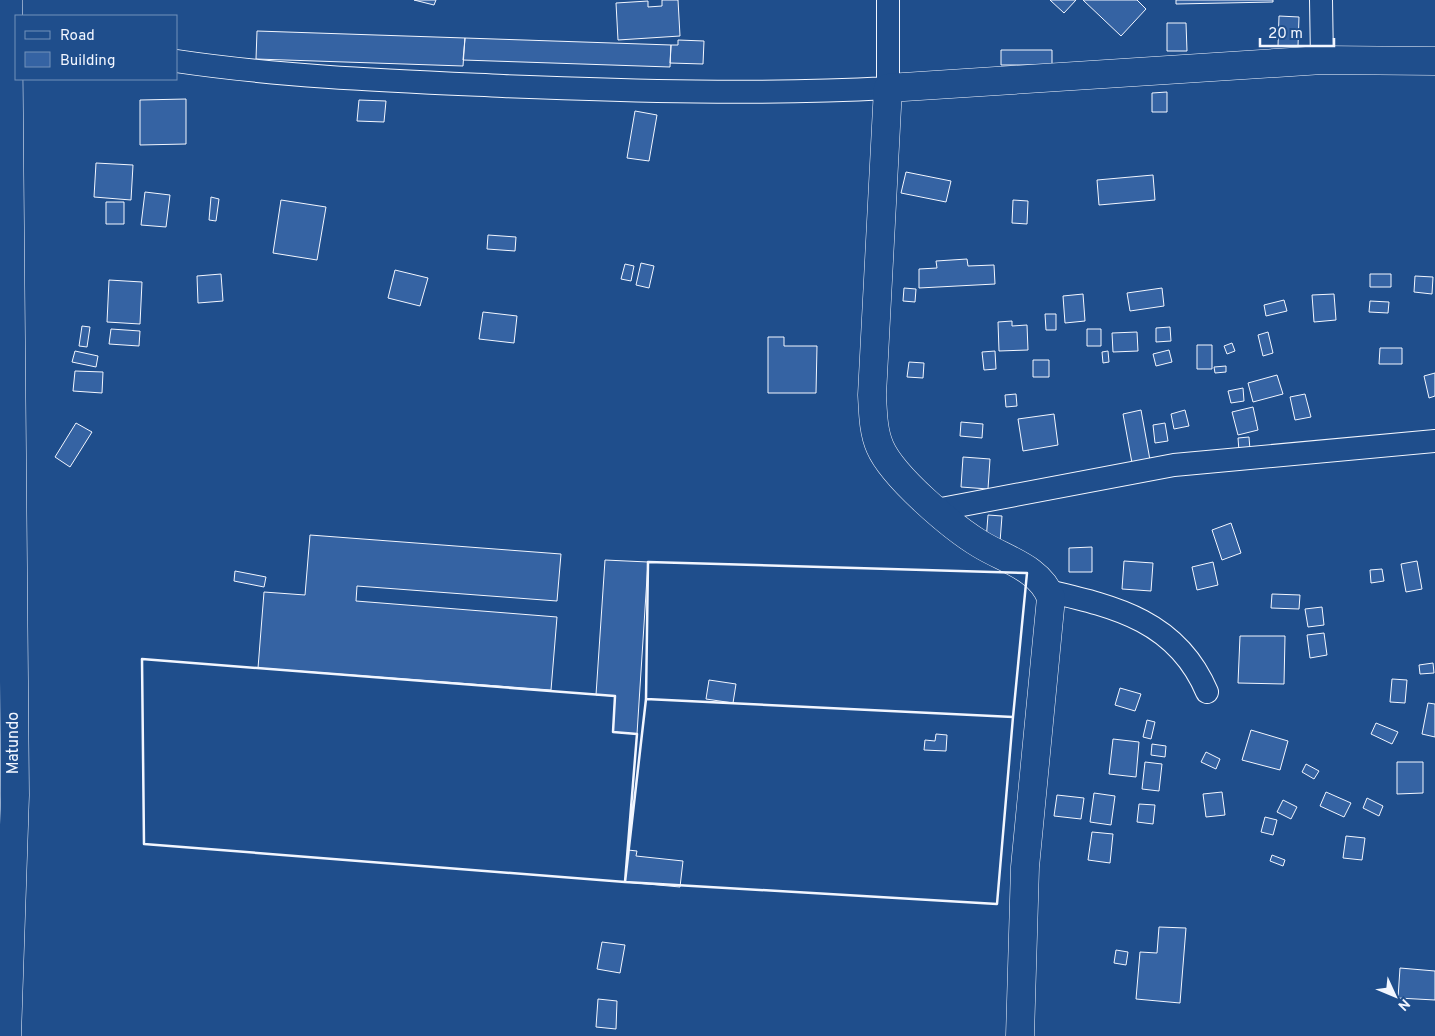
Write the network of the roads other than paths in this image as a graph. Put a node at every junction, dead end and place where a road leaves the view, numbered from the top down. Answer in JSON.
{"nodes":[{"id":1,"x":8,"y":0,"type":"edge"},
{"id":2,"x":888,"y":0,"type":"edge"},
{"id":3,"x":1321,"y":0,"type":"edge"},
{"id":4,"x":12,"y":45,"type":"edge"},
{"id":5,"x":1322,"y":60,"type":"junction"},
{"id":6,"x":1435,"y":60,"type":"edge"},
{"id":7,"x":178,"y":61,"type":"edge"},
{"id":8,"x":888,"y":88,"type":"junction"},
{"id":9,"x":6,"y":338,"type":"edge"},
{"id":10,"x":1435,"y":442,"type":"edge"},
{"id":11,"x":936,"y":510,"type":"junction"},
{"id":12,"x":1048,"y":592,"type":"junction"},
{"id":13,"x":1207,"y":692,"type":"dead end"},
{"id":14,"x":7,"y":1036,"type":"edge"},
{"id":15,"x":1020,"y":1036,"type":"edge"}],
"edges":[{"from":1,"to":4,"type":"street","name":"Matundo"},
{"from":2,"to":8,"type":"street"},
{"from":3,"to":5,"type":"street"},
{"from":4,"to":9,"type":"street","name":"Matundo"},
{"from":5,"to":6,"type":"street"},
{"from":5,"to":8,"type":"street"},
{"from":7,"to":8,"type":"street"},
{"from":8,"to":11,"type":"street"},
{"from":9,"to":14,"type":"street","name":"Matundo"},
{"from":10,"to":11,"type":"street"},
{"from":11,"to":12,"type":"street"},
{"from":12,"to":13,"type":"street"},
{"from":12,"to":15,"type":"street"}]}
